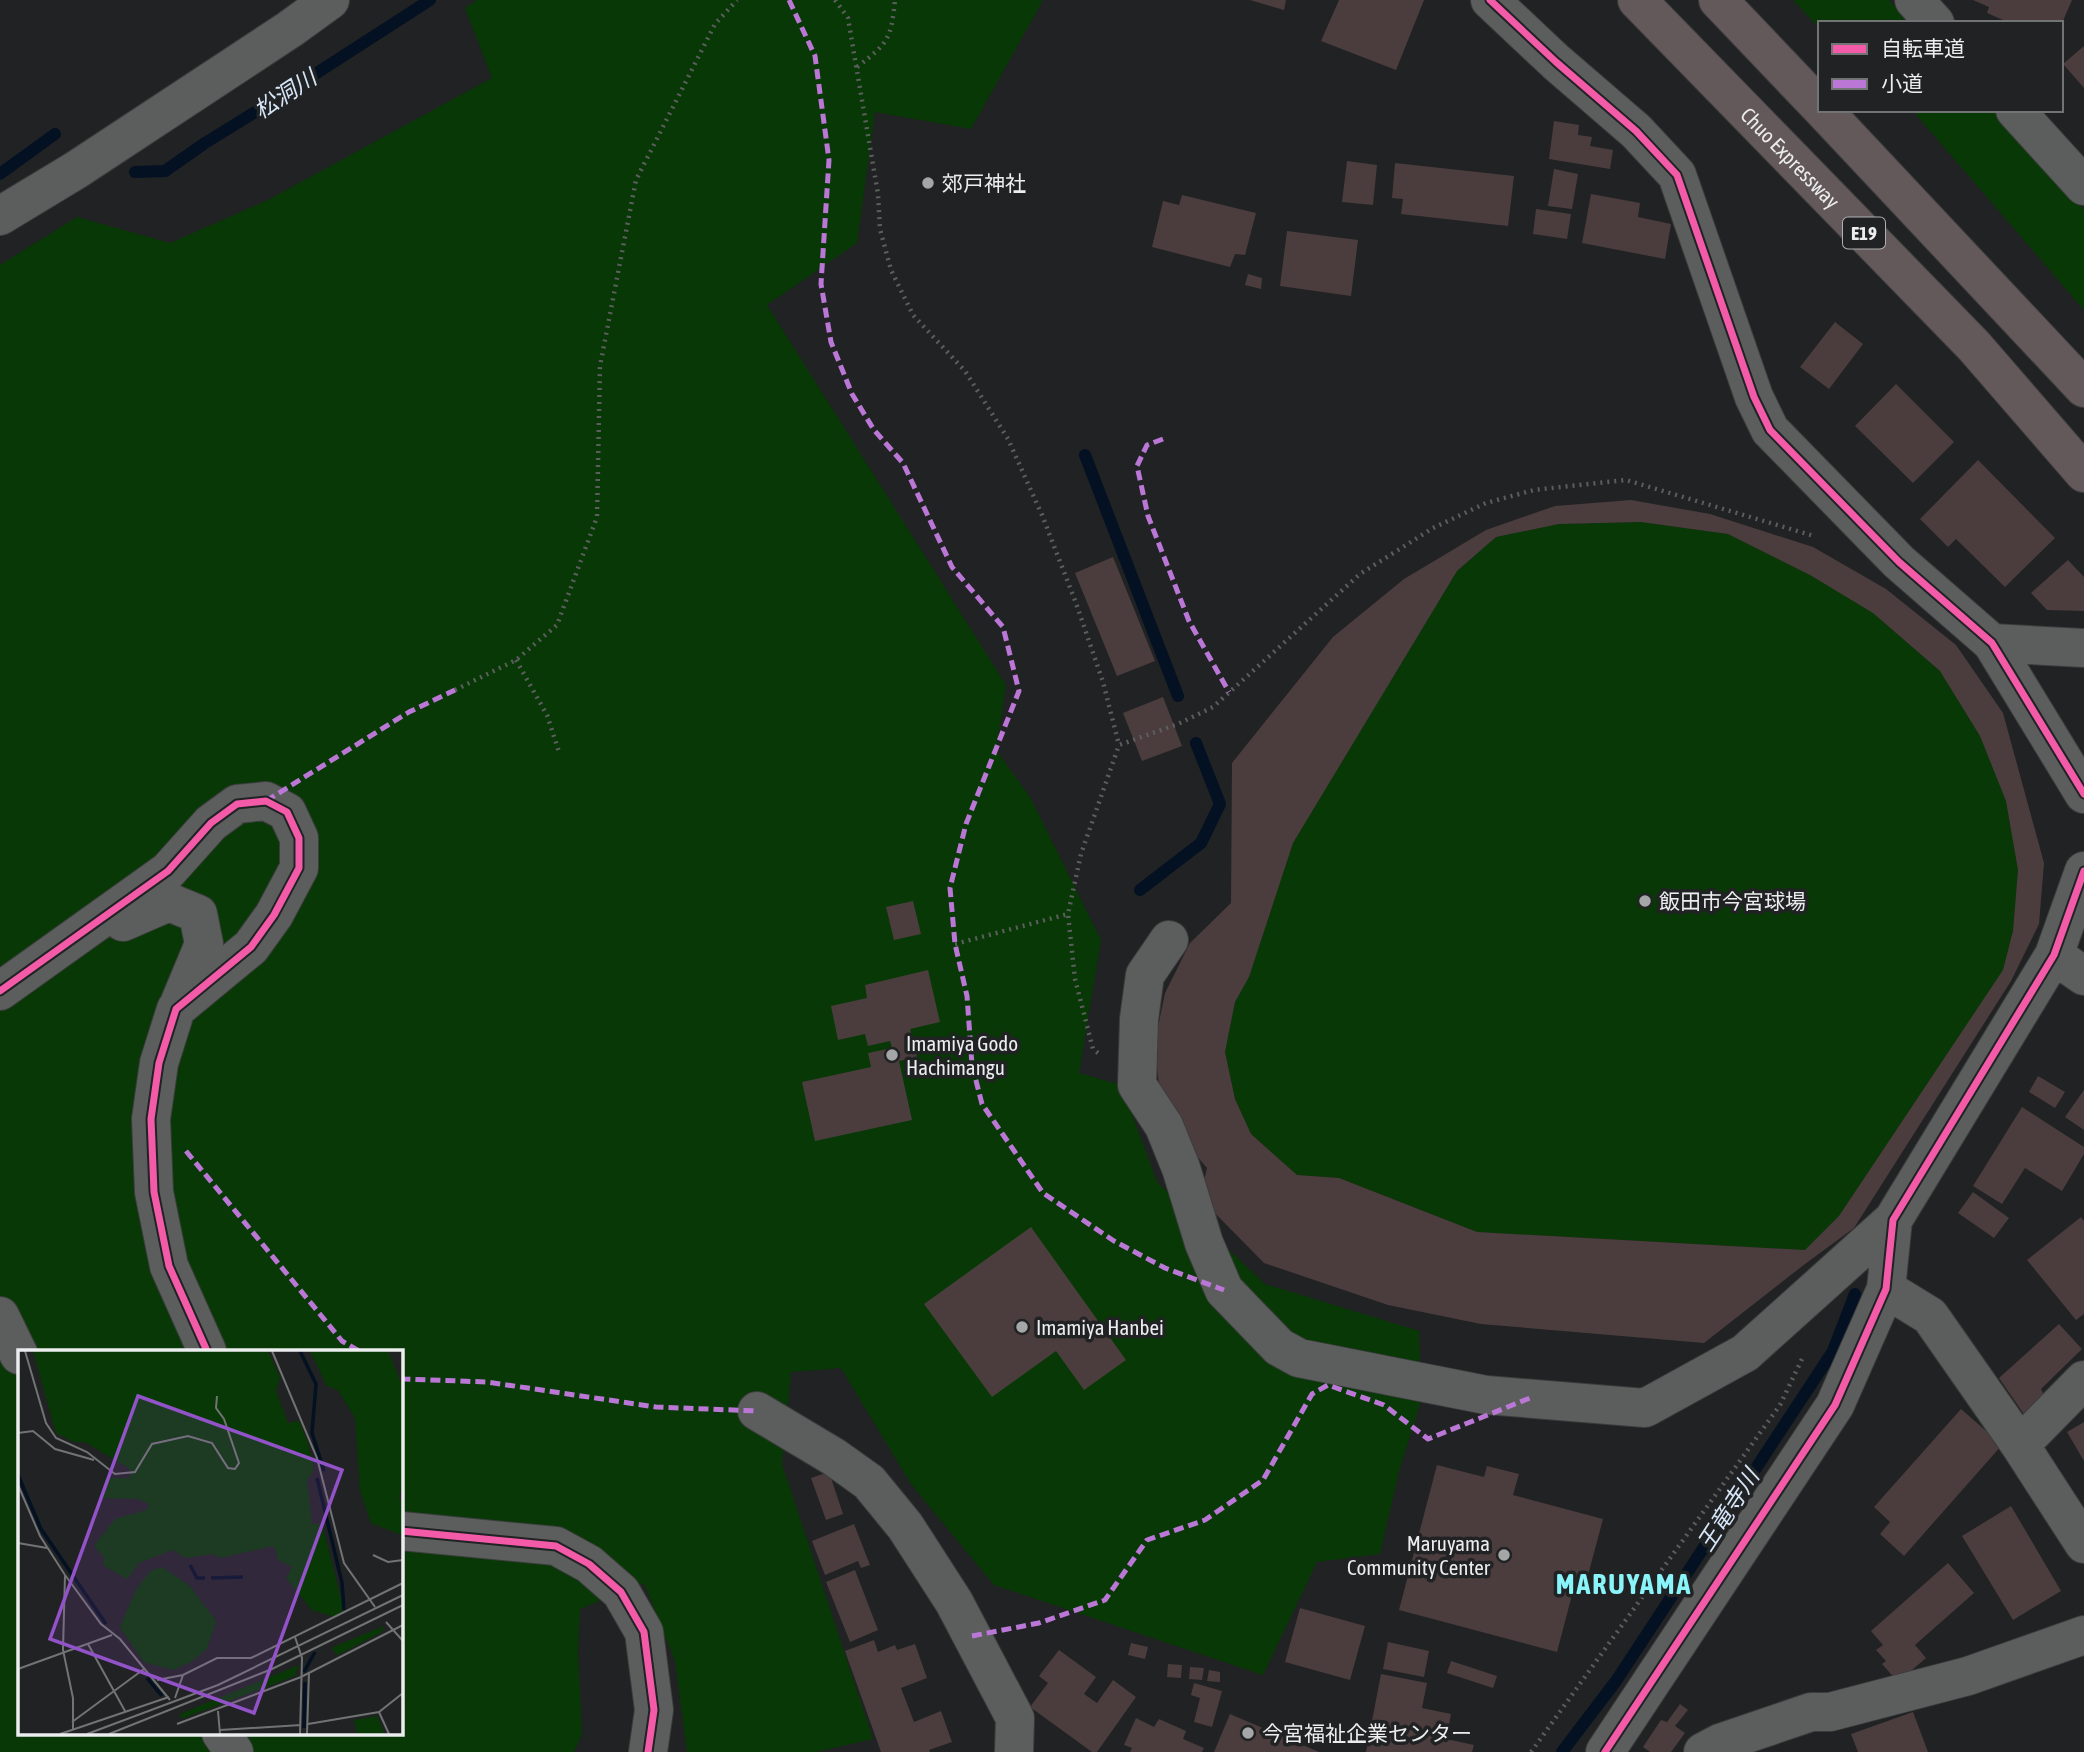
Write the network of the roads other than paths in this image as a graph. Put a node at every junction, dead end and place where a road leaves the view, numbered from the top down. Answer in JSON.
{"nodes":[{"id":1,"x":330,"y":0,"type":"edge"},
{"id":2,"x":1490,"y":0,"type":"edge"},
{"id":3,"x":1637,"y":0,"type":"edge"},
{"id":4,"x":1718,"y":0,"type":"edge"},
{"id":5,"x":1914,"y":0,"type":"edge"},
{"id":6,"x":1933,"y":21,"type":"edge"},
{"id":7,"x":1818,"y":106,"type":"edge"},
{"id":8,"x":1824,"y":112,"type":"edge"},
{"id":9,"x":2017,"y":112,"type":"edge"},
{"id":10,"x":2084,"y":186,"type":"edge"},
{"id":11,"x":0,"y":216,"type":"edge"},
{"id":12,"x":2084,"y":388,"type":"edge"},
{"id":13,"x":2084,"y":473,"type":"edge"},
{"id":14,"x":1992,"y":643,"type":"junction"},
{"id":15,"x":2084,"y":648,"type":"edge"},
{"id":16,"x":2084,"y":794,"type":"edge"},
{"id":17,"x":2084,"y":871,"type":"edge"},
{"id":18,"x":1168,"y":940,"type":"dead end"},
{"id":19,"x":52,"y":955,"type":"junction"},
{"id":20,"x":2069,"y":965,"type":"edge"},
{"id":21,"x":0,"y":991,"type":"edge"},
{"id":22,"x":176,"y":1009,"type":"junction"},
{"id":23,"x":1893,"y":1220,"type":"junction"},
{"id":24,"x":1886,"y":1289,"type":"junction"},
{"id":25,"x":0,"y":1316,"type":"edge"},
{"id":26,"x":207,"y":1350,"type":"edge"},
{"id":27,"x":18,"y":1353,"type":"edge"},
{"id":28,"x":2084,"y":1380,"type":"edge"},
{"id":29,"x":757,"y":1411,"type":"dead end"},
{"id":30,"x":2020,"y":1445,"type":"junction"},
{"id":31,"x":402,"y":1531,"type":"edge"},
{"id":32,"x":2084,"y":1544,"type":"edge"},
{"id":33,"x":2084,"y":1635,"type":"edge"},
{"id":34,"x":222,"y":1734,"type":"edge"},
{"id":35,"x":234,"y":1752,"type":"edge"},
{"id":36,"x":648,"y":1752,"type":"edge"},
{"id":37,"x":1014,"y":1752,"type":"edge"},
{"id":38,"x":1605,"y":1752,"type":"edge"},
{"id":39,"x":1703,"y":1752,"type":"edge"}],
"edges":[{"from":1,"to":11,"type":"street"},
{"from":2,"to":14,"type":"street"},
{"from":3,"to":13,"type":"highway","name":"Chuo Expressway","number":"E19"},
{"from":4,"to":7,"type":"highway","number":"E19"},
{"from":5,"to":6,"type":"street"},
{"from":8,"to":12,"type":"highway","number":"E19"},
{"from":9,"to":10,"type":"street"},
{"from":14,"to":15,"type":"street"},
{"from":14,"to":16,"type":"street"},
{"from":17,"to":20,"type":"street"},
{"from":18,"to":23,"type":"street"},
{"from":19,"to":21,"type":"street"},
{"from":19,"to":22,"type":"street"},
{"from":19,"to":22,"type":"street"},
{"from":20,"to":23,"type":"street"},
{"from":22,"to":26,"type":"street"},
{"from":23,"to":24,"type":"street"},
{"from":24,"to":30,"type":"street"},
{"from":24,"to":38,"type":"street"},
{"from":25,"to":27,"type":"street"},
{"from":28,"to":30,"type":"street"},
{"from":29,"to":37,"type":"street"},
{"from":30,"to":32,"type":"street"},
{"from":31,"to":36,"type":"street"},
{"from":33,"to":39,"type":"street"},
{"from":34,"to":35,"type":"street"}]}
